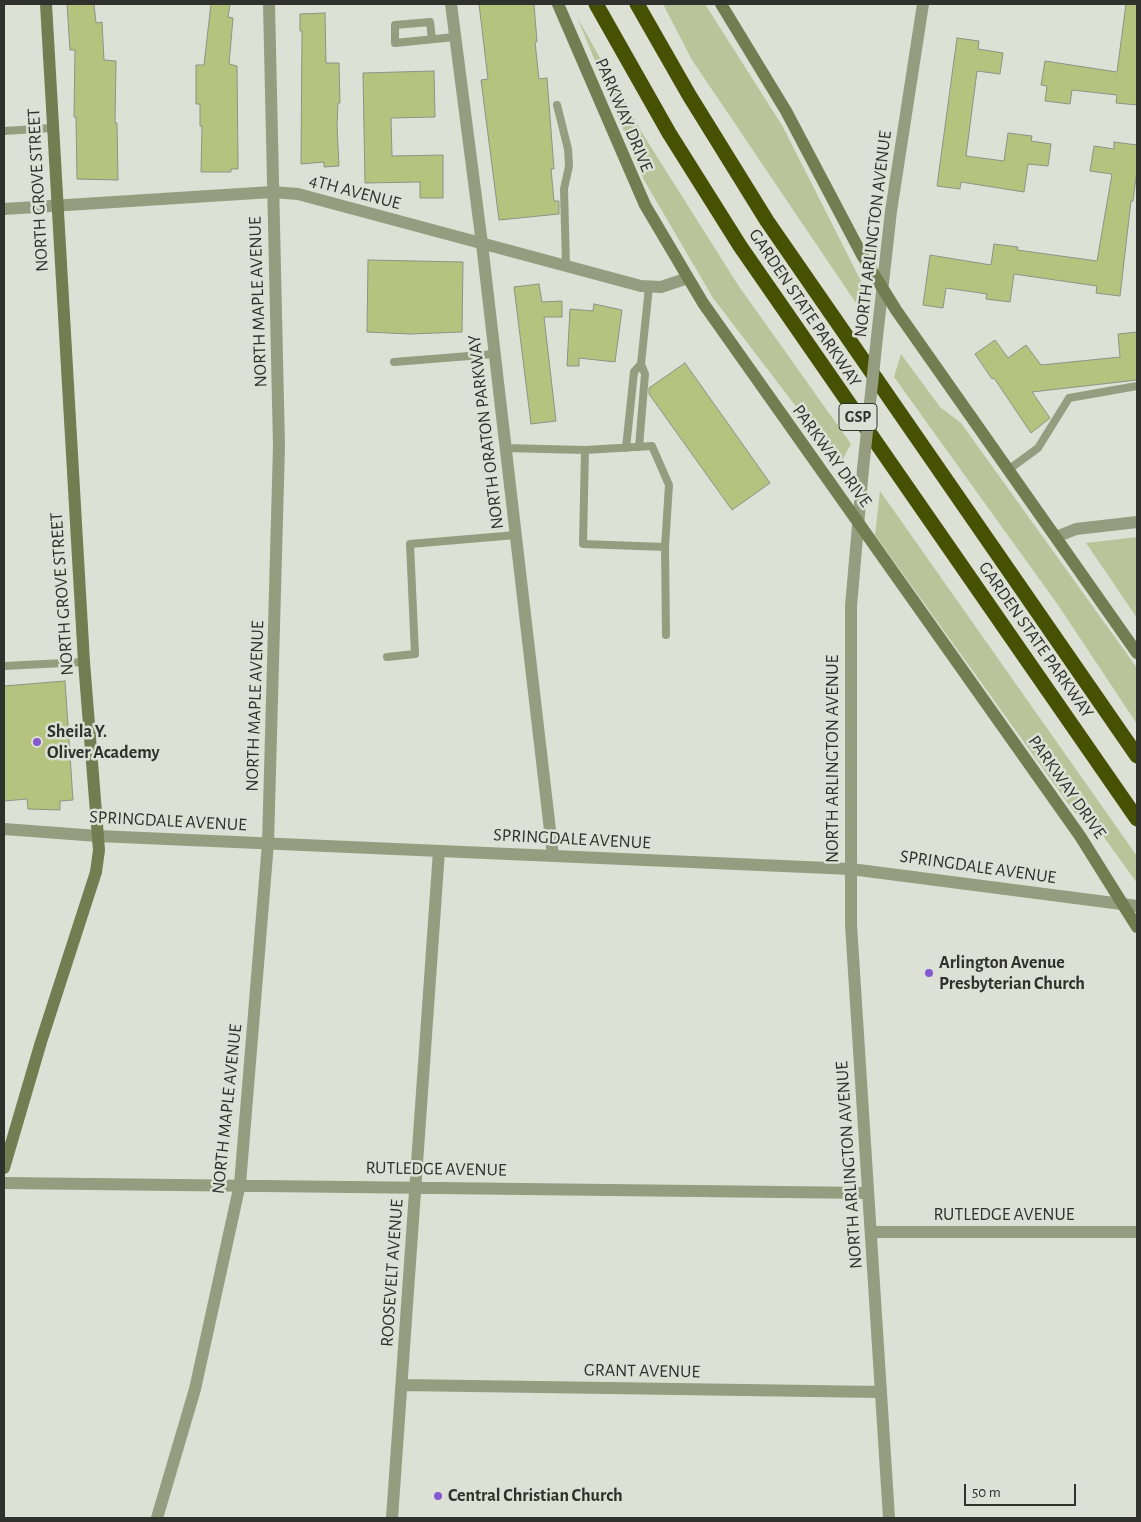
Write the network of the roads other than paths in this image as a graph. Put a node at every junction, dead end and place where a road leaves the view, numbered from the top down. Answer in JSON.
{"nodes":[{"id":1,"x":46,"y":4,"type":"edge"},
{"id":2,"x":269,"y":4,"type":"edge"},
{"id":3,"x":451,"y":4,"type":"edge"},
{"id":4,"x":558,"y":4,"type":"edge"},
{"id":5,"x":596,"y":4,"type":"edge"},
{"id":6,"x":637,"y":4,"type":"edge"},
{"id":7,"x":721,"y":4,"type":"edge"},
{"id":8,"x":923,"y":4,"type":"edge"},
{"id":9,"x":455,"y":37,"type":"junction"},
{"id":10,"x":432,"y":39,"type":"junction"},
{"id":11,"x":557,"y":105,"type":"dead end"},
{"id":12,"x":52,"y":128,"type":"junction"},
{"id":13,"x":4,"y":130,"type":"edge"},
{"id":14,"x":272,"y":192,"type":"junction"},
{"id":15,"x":56,"y":205,"type":"junction"},
{"id":16,"x":4,"y":209,"type":"edge"},
{"id":17,"x":482,"y":244,"type":"junction"},
{"id":18,"x":566,"y":266,"type":"junction"},
{"id":19,"x":688,"y":278,"type":"junction"},
{"id":20,"x":649,"y":286,"type":"junction"},
{"id":21,"x":882,"y":288,"type":"junction"},
{"id":22,"x":494,"y":354,"type":"junction"},
{"id":23,"x":394,"y":362,"type":"dead end"},
{"id":24,"x":641,"y":364,"type":"junction"},
{"id":25,"x":1137,"y":386,"type":"edge"},
{"id":26,"x":639,"y":447,"type":"junction"},
{"id":27,"x":506,"y":448,"type":"junction"},
{"id":28,"x":626,"y":448,"type":"junction"},
{"id":29,"x":585,"y":450,"type":"junction"},
{"id":30,"x":1008,"y":470,"type":"junction"},
{"id":31,"x":858,"y":522,"type":"junction"},
{"id":32,"x":1137,"y":522,"type":"edge"},
{"id":33,"x":516,"y":536,"type":"junction"},
{"id":34,"x":1056,"y":538,"type":"junction"},
{"id":35,"x":666,"y":547,"type":"junction"},
{"id":36,"x":666,"y":634,"type":"dead end"},
{"id":37,"x":1137,"y":653,"type":"edge"},
{"id":38,"x":387,"y":657,"type":"dead end"},
{"id":39,"x":84,"y":662,"type":"junction"},
{"id":40,"x":4,"y":666,"type":"edge"},
{"id":41,"x":1137,"y":756,"type":"edge"},
{"id":42,"x":1137,"y":819,"type":"edge"},
{"id":43,"x":4,"y":829,"type":"edge"},
{"id":44,"x":98,"y":836,"type":"junction"},
{"id":45,"x":268,"y":843,"type":"junction"},
{"id":46,"x":439,"y":851,"type":"junction"},
{"id":47,"x":553,"y":856,"type":"junction"},
{"id":48,"x":851,"y":869,"type":"junction"},
{"id":49,"x":1124,"y":904,"type":"junction"},
{"id":50,"x":1137,"y":906,"type":"edge"},
{"id":51,"x":1137,"y":927,"type":"edge"},
{"id":52,"x":4,"y":1168,"type":"edge"},
{"id":53,"x":4,"y":1183,"type":"edge"},
{"id":54,"x":240,"y":1184,"type":"junction"},
{"id":55,"x":416,"y":1186,"type":"junction"},
{"id":56,"x":868,"y":1193,"type":"junction"},
{"id":57,"x":871,"y":1232,"type":"junction"},
{"id":58,"x":1137,"y":1232,"type":"edge"},
{"id":59,"x":402,"y":1385,"type":"junction"},
{"id":60,"x":881,"y":1392,"type":"junction"},
{"id":61,"x":156,"y":1518,"type":"edge"},
{"id":62,"x":392,"y":1518,"type":"edge"},
{"id":63,"x":889,"y":1518,"type":"edge"}],
"edges":[{"from":1,"to":12,"type":"main road","name":"NORTH GROVE STREET"},
{"from":2,"to":14,"type":"street","name":"NORTH MAPLE AVENUE"},
{"from":3,"to":9,"type":"street","name":"NORTH ORATON PARKWAY"},
{"from":4,"to":19,"type":"main road","name":"PARKWAY DRIVE"},
{"from":5,"to":42,"type":"highway","name":"GARDEN STATE PARKWAY","number":"GSP"},
{"from":6,"to":41,"type":"highway","name":"GARDEN STATE PARKWAY","number":"GSP"},
{"from":7,"to":21,"type":"main road"},
{"from":8,"to":21,"type":"street","name":"NORTH ARLINGTON AVENUE"},
{"from":9,"to":10,"type":"lane"},
{"from":9,"to":17,"type":"street","name":"NORTH ORATON PARKWAY"},
{"from":10,"to":10,"type":"lane"},
{"from":11,"to":18,"type":"lane"},
{"from":12,"to":13,"type":"lane"},
{"from":12,"to":15,"type":"main road","name":"NORTH GROVE STREET"},
{"from":14,"to":15,"type":"street","name":"4TH AVENUE"},
{"from":14,"to":17,"type":"street","name":"4TH AVENUE"},
{"from":14,"to":45,"type":"street","name":"NORTH MAPLE AVENUE"},
{"from":15,"to":16,"type":"street","name":"4TH AVENUE"},
{"from":15,"to":39,"type":"main road","name":"NORTH GROVE STREET"},
{"from":17,"to":18,"type":"street","name":"4TH AVENUE"},
{"from":17,"to":22,"type":"street","name":"NORTH ORATON PARKWAY"},
{"from":18,"to":20,"type":"street","name":"4TH AVENUE"},
{"from":19,"to":20,"type":"street","name":"4TH AVENUE"},
{"from":19,"to":31,"type":"main road","name":"PARKWAY DRIVE"},
{"from":20,"to":24,"type":"lane"},
{"from":21,"to":30,"type":"main road"},
{"from":21,"to":31,"type":"street","name":"NORTH ARLINGTON AVENUE","bridge":true},
{"from":22,"to":23,"type":"lane"},
{"from":22,"to":27,"type":"street","name":"NORTH ORATON PARKWAY"},
{"from":24,"to":26,"type":"lane"},
{"from":24,"to":28,"type":"lane"},
{"from":25,"to":30,"type":"lane"},
{"from":26,"to":28,"type":"lane"},
{"from":26,"to":35,"type":"lane"},
{"from":27,"to":29,"type":"lane"},
{"from":27,"to":33,"type":"street","name":"NORTH ORATON PARKWAY"},
{"from":28,"to":29,"type":"lane"},
{"from":29,"to":35,"type":"lane"},
{"from":30,"to":34,"type":"main road"},
{"from":31,"to":48,"type":"street","name":"NORTH ARLINGTON AVENUE"},
{"from":31,"to":49,"type":"main road","name":"PARKWAY DRIVE"},
{"from":32,"to":34,"type":"street"},
{"from":33,"to":38,"type":"lane"},
{"from":33,"to":47,"type":"street","name":"NORTH ORATON PARKWAY"},
{"from":34,"to":37,"type":"main road"},
{"from":35,"to":36,"type":"lane"},
{"from":39,"to":40,"type":"lane"},
{"from":39,"to":44,"type":"main road","name":"NORTH GROVE STREET"},
{"from":43,"to":44,"type":"street","name":"SPRINGDALE AVENUE"},
{"from":44,"to":45,"type":"street","name":"SPRINGDALE AVENUE"},
{"from":44,"to":52,"type":"main road","name":"NORTH GROVE STREET"},
{"from":45,"to":46,"type":"street","name":"SPRINGDALE AVENUE"},
{"from":45,"to":54,"type":"street","name":"NORTH MAPLE AVENUE"},
{"from":46,"to":47,"type":"street","name":"SPRINGDALE AVENUE"},
{"from":46,"to":55,"type":"street","name":"ROOSEVELT AVENUE"},
{"from":47,"to":48,"type":"street","name":"SPRINGDALE AVENUE"},
{"from":48,"to":49,"type":"street","name":"SPRINGDALE AVENUE"},
{"from":48,"to":56,"type":"street","name":"NORTH ARLINGTON AVENUE"},
{"from":49,"to":50,"type":"street","name":"SPRINGDALE AVENUE"},
{"from":49,"to":51,"type":"main road","name":"PARKWAY DRIVE"},
{"from":53,"to":54,"type":"street","name":"RUTLEDGE AVENUE"},
{"from":54,"to":55,"type":"street","name":"RUTLEDGE AVENUE"},
{"from":54,"to":61,"type":"street","name":"NORTH MAPLE AVENUE"},
{"from":55,"to":56,"type":"street","name":"RUTLEDGE AVENUE"},
{"from":55,"to":59,"type":"street","name":"ROOSEVELT AVENUE"},
{"from":56,"to":57,"type":"street","name":"NORTH ARLINGTON AVENUE"},
{"from":57,"to":58,"type":"street","name":"RUTLEDGE AVENUE"},
{"from":57,"to":60,"type":"street","name":"NORTH ARLINGTON AVENUE"},
{"from":59,"to":60,"type":"street","name":"GRANT AVENUE"},
{"from":59,"to":62,"type":"street","name":"ROOSEVELT AVENUE"},
{"from":60,"to":63,"type":"street","name":"NORTH ARLINGTON AVENUE"}]}
